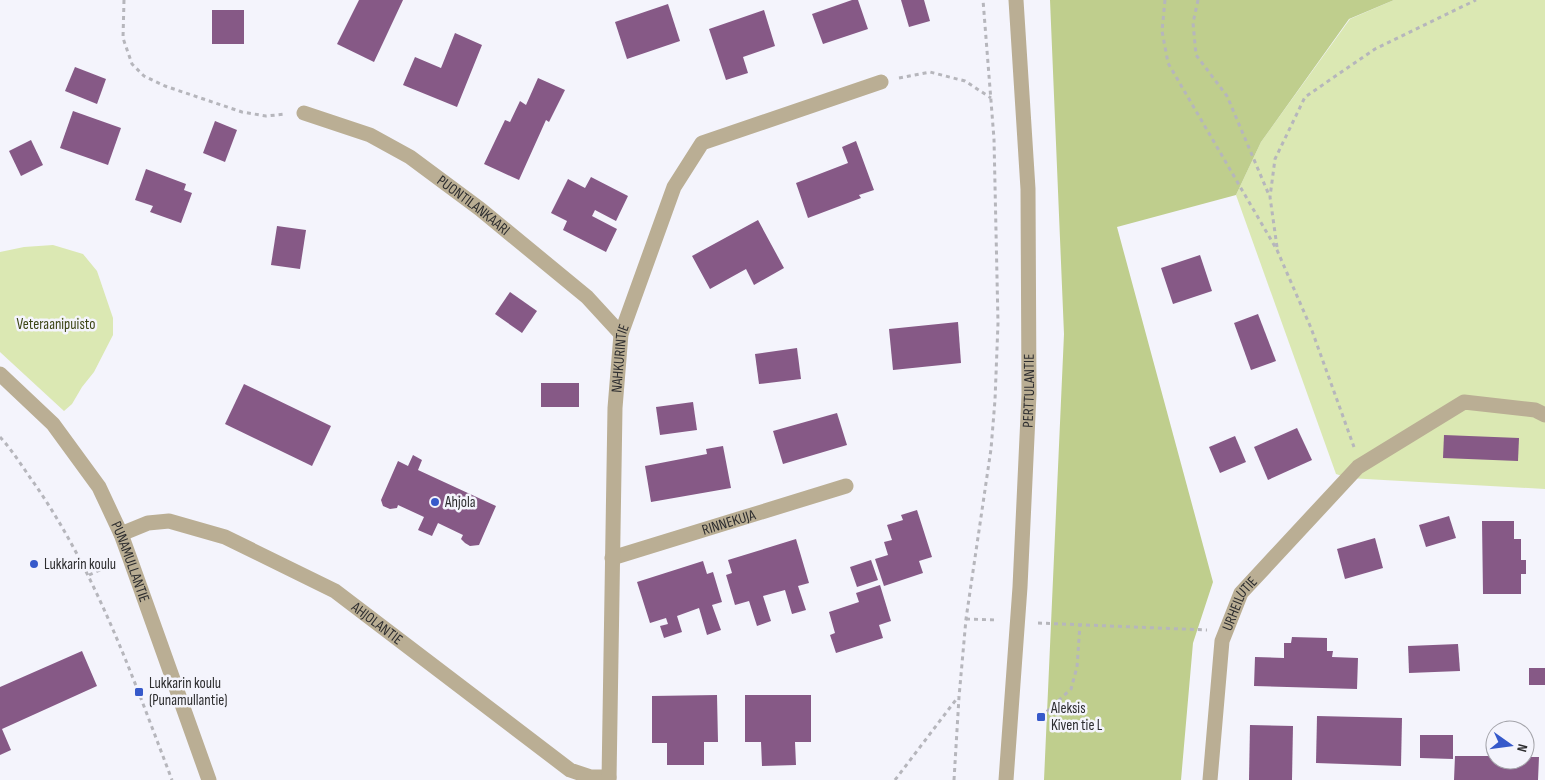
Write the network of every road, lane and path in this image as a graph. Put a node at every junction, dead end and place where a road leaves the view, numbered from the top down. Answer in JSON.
{"nodes":[{"id":1,"x":124,"y":0,"type":"edge"},
{"id":2,"x":983,"y":0,"type":"edge"},
{"id":3,"x":1016,"y":0,"type":"edge"},
{"id":4,"x":1165,"y":0,"type":"edge"},
{"id":5,"x":1198,"y":0,"type":"edge"},
{"id":6,"x":1476,"y":0,"type":"edge"},
{"id":7,"x":881,"y":82,"type":"joint"},
{"id":8,"x":991,"y":98,"type":"junction"},
{"id":9,"x":304,"y":113,"type":"joint"},
{"id":10,"x":1270,"y":197,"type":"junction"},
{"id":11,"x":1277,"y":250,"type":"junction"},
{"id":12,"x":621,"y":334,"type":"junction"},
{"id":13,"x":0,"y":374,"type":"edge"},
{"id":14,"x":1545,"y":415,"type":"edge"},
{"id":15,"x":0,"y":437,"type":"edge"},
{"id":16,"x":1358,"y":467,"type":"junction"},
{"id":17,"x":846,"y":486,"type":"dead end"},
{"id":18,"x":121,"y":534,"type":"junction"},
{"id":19,"x":612,"y":558,"type":"junction"},
{"id":20,"x":966,"y":619,"type":"junction"},
{"id":21,"x":998,"y":620,"type":"dead end"},
{"id":22,"x":1038,"y":623,"type":"dead end"},
{"id":23,"x":1080,"y":624,"type":"junction"},
{"id":24,"x":1208,"y":630,"type":"dead end"},
{"id":25,"x":959,"y":697,"type":"junction"},
{"id":26,"x":1041,"y":717,"type":"dead end"},
{"id":27,"x":609,"y":779,"type":"edge"},
{"id":28,"x":172,"y":780,"type":"edge"},
{"id":29,"x":209,"y":780,"type":"edge"},
{"id":30,"x":895,"y":780,"type":"edge"},
{"id":31,"x":954,"y":780,"type":"edge"},
{"id":32,"x":1006,"y":780,"type":"edge"},
{"id":33,"x":1210,"y":780,"type":"edge"}],
"edges":[{"from":1,"to":9,"type":"path"},
{"from":2,"to":8,"type":"path"},
{"from":3,"to":32,"type":"street","name":"PERTTULANTIE"},
{"from":4,"to":11,"type":"path"},
{"from":5,"to":10,"type":"path"},
{"from":6,"to":10,"type":"path"},
{"from":7,"to":8,"type":"path"},
{"from":7,"to":12,"type":"street","name":"NAHKURINTIE"},
{"from":8,"to":20,"type":"path"},
{"from":9,"to":12,"type":"street","name":"PUONTILANKAARI"},
{"from":10,"to":11,"type":"path"},
{"from":11,"to":16,"type":"path"},
{"from":12,"to":19,"type":"street","name":"NAHKURINTIE"},
{"from":13,"to":18,"type":"street","name":"PUNAMULLANTIE"},
{"from":14,"to":16,"type":"street","name":"URHEILUTIE"},
{"from":15,"to":28,"type":"path"},
{"from":16,"to":33,"type":"street","name":"URHEILUTIE"},
{"from":17,"to":19,"type":"street","name":"RINNEKUJA"},
{"from":18,"to":27,"type":"street","name":"AHJOLANTIE"},
{"from":18,"to":29,"type":"street","name":"PUNAMULLANTIE"},
{"from":19,"to":27,"type":"street","name":"NAHKURINTIE"},
{"from":20,"to":21,"type":"path"},
{"from":20,"to":25,"type":"path"},
{"from":22,"to":23,"type":"path"},
{"from":23,"to":24,"type":"path"},
{"from":23,"to":26,"type":"path"},
{"from":25,"to":30,"type":"path"},
{"from":25,"to":31,"type":"path"}]}
